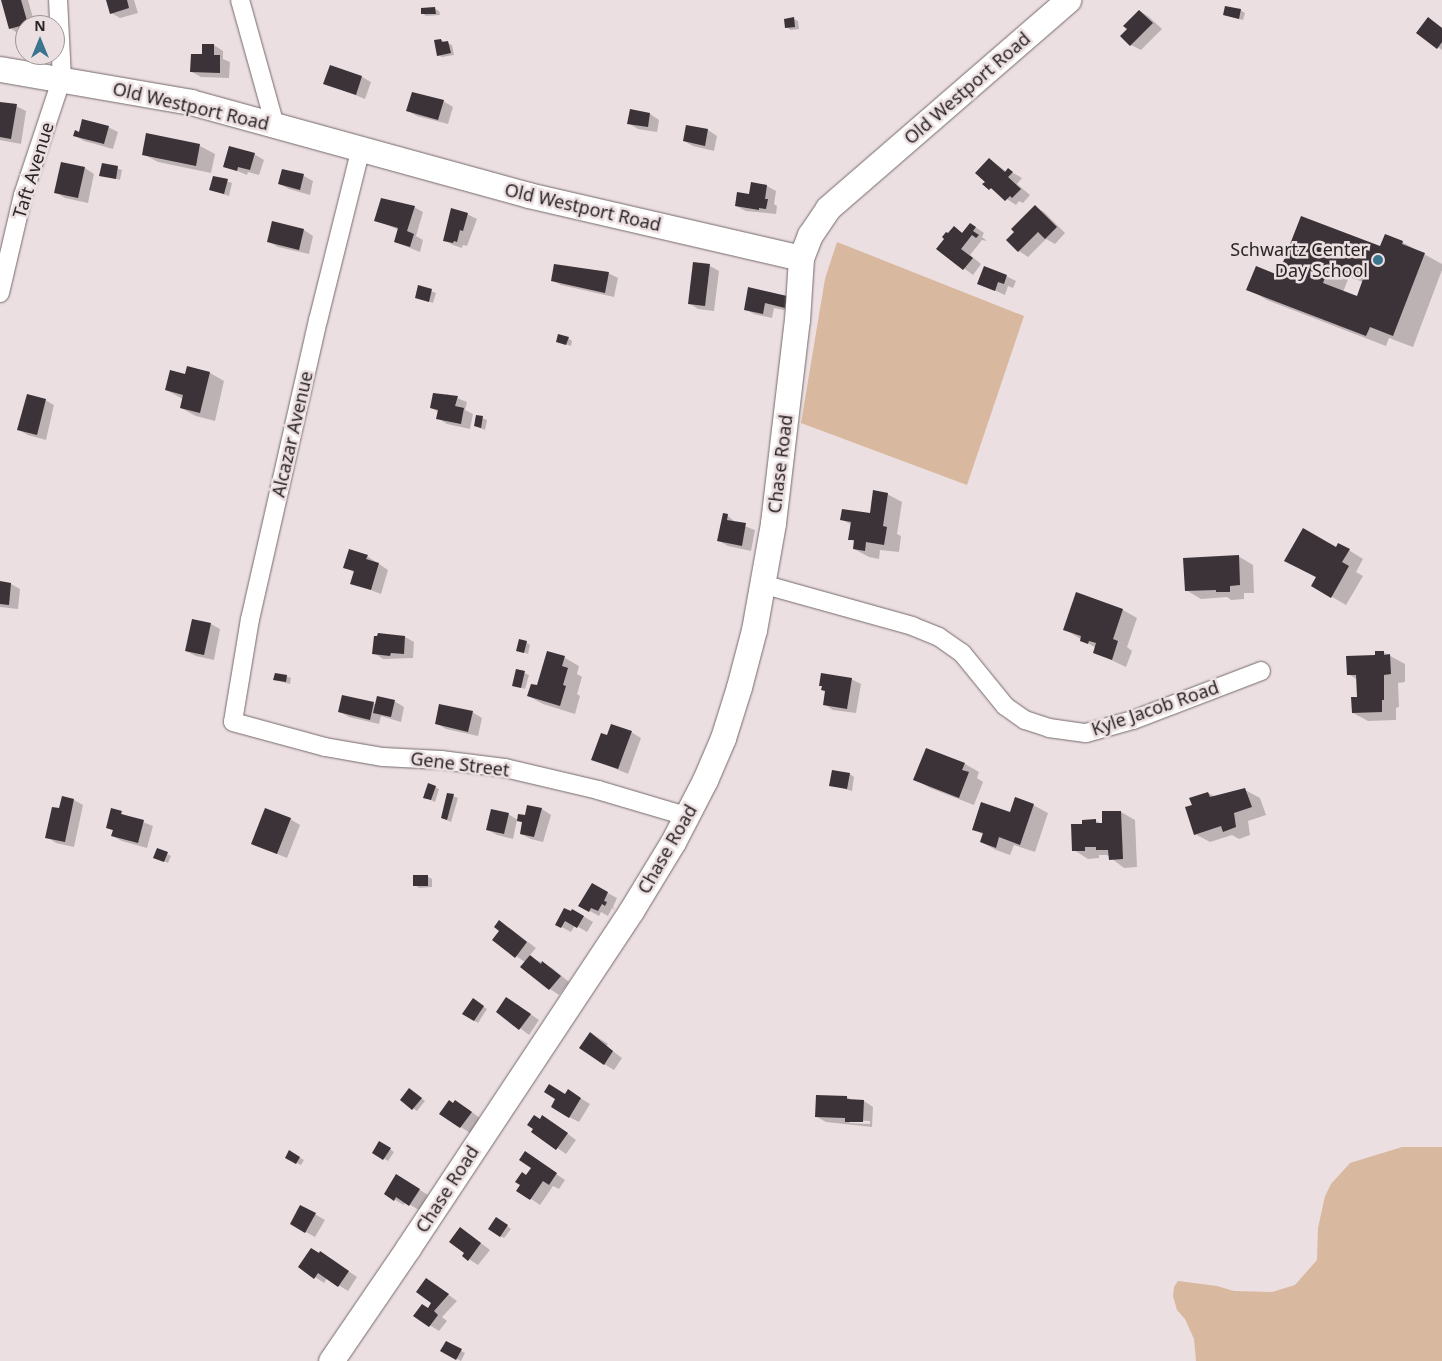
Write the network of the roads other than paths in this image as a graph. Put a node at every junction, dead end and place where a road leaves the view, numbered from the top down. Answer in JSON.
{"nodes":[{"id":1,"x":58,"y":0,"type":"edge"},
{"id":2,"x":240,"y":0,"type":"edge"},
{"id":3,"x":1068,"y":0,"type":"edge"},
{"id":4,"x":0,"y":69,"type":"edge"},
{"id":5,"x":62,"y":78,"type":"junction"},
{"id":6,"x":275,"y":124,"type":"junction"},
{"id":7,"x":361,"y":148,"type":"junction"},
{"id":8,"x":801,"y":258,"type":"junction"},
{"id":9,"x":0,"y":293,"type":"edge"},
{"id":10,"x":762,"y":584,"type":"junction"},
{"id":11,"x":1261,"y":671,"type":"dead end"},
{"id":12,"x":232,"y":722,"type":"joint"},
{"id":13,"x":686,"y":816,"type":"junction"},
{"id":14,"x":331,"y":1361,"type":"edge"}],
"edges":[{"from":1,"to":5,"type":"street"},
{"from":2,"to":6,"type":"street"},
{"from":3,"to":8,"type":"street","name":"Old Westport Road"},
{"from":4,"to":5,"type":"street","name":"Old Westport Road"},
{"from":5,"to":6,"type":"street","name":"Old Westport Road"},
{"from":5,"to":9,"type":"street","name":"Taft Avenue"},
{"from":6,"to":7,"type":"street","name":"Old Westport Road"},
{"from":7,"to":8,"type":"street","name":"Old Westport Road"},
{"from":7,"to":12,"type":"street","name":"Alcazar Avenue"},
{"from":8,"to":10,"type":"street","name":"Chase Road"},
{"from":10,"to":11,"type":"street","name":"Kyle Jacob Road"},
{"from":10,"to":13,"type":"street","name":"Chase Road"},
{"from":12,"to":13,"type":"street","name":"Gene Street"},
{"from":13,"to":14,"type":"street","name":"Chase Road"}]}
